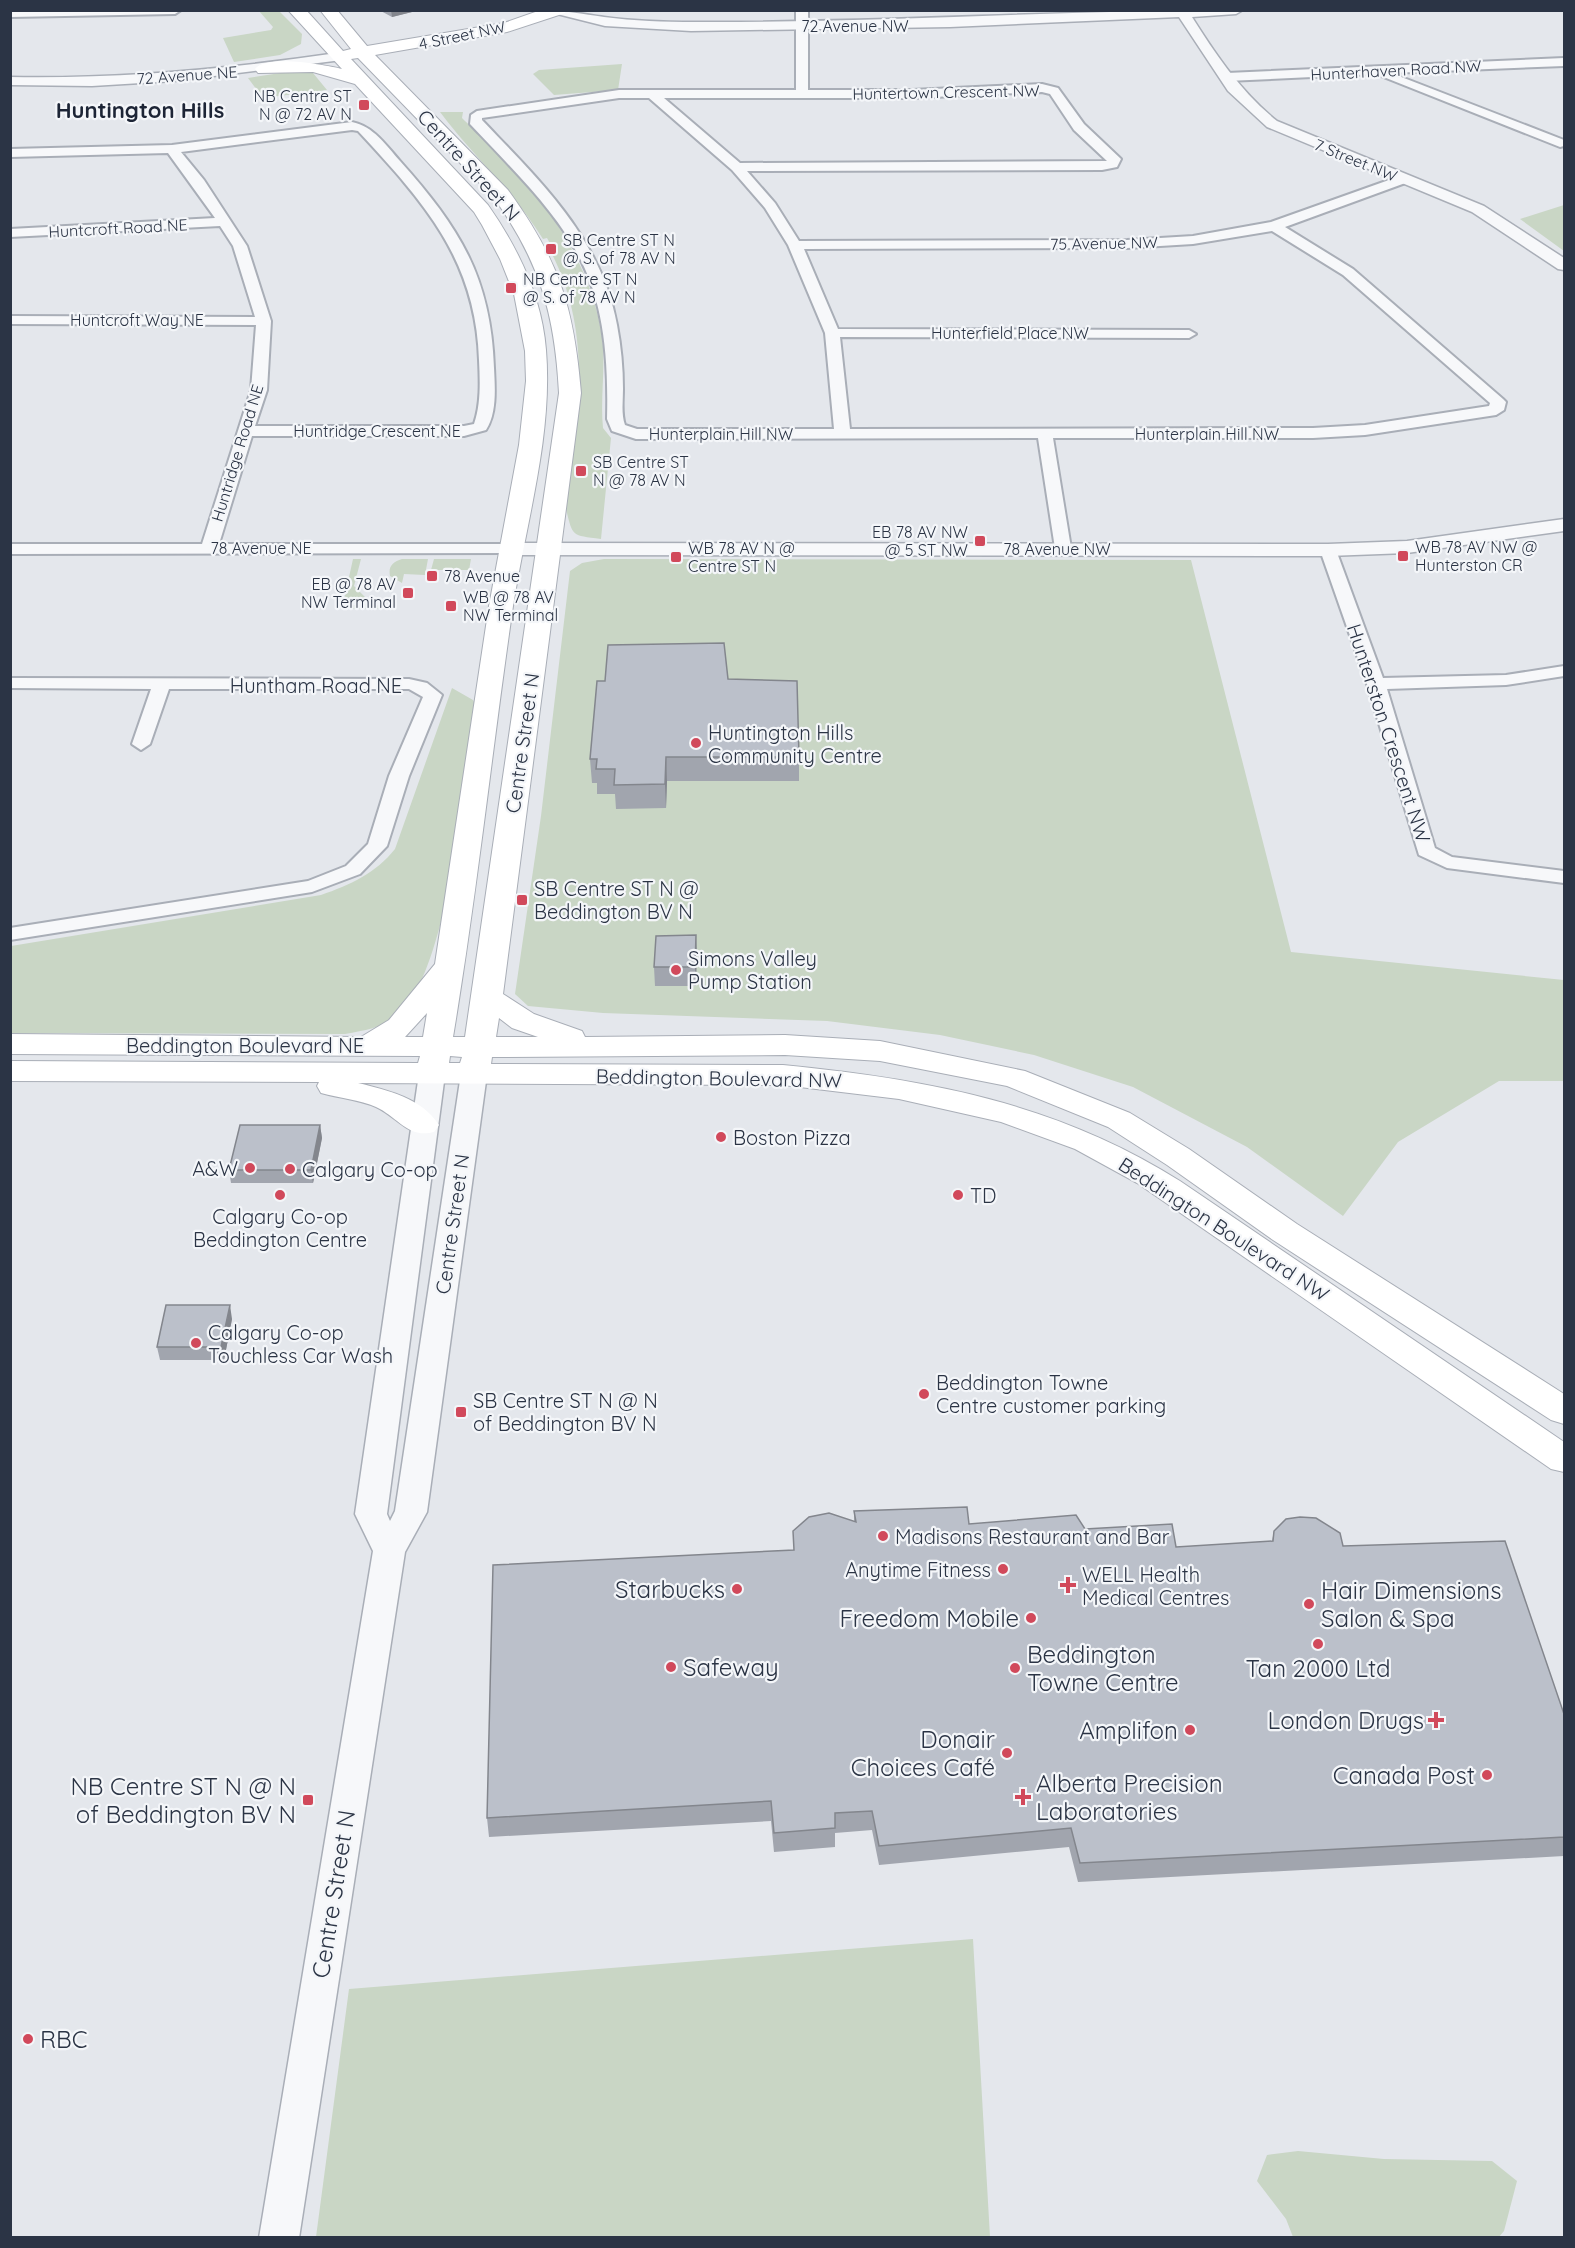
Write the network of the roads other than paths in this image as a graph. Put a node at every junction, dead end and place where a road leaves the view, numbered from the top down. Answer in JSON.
{"nodes":[{"id":1,"x":175,"y":10,"type":"edge"},
{"id":2,"x":296,"y":10,"type":"edge"},
{"id":3,"x":527,"y":10,"type":"edge"},
{"id":4,"x":802,"y":10,"type":"edge"},
{"id":5,"x":1236,"y":10,"type":"edge"},
{"id":6,"x":554,"y":11,"type":"edge"},
{"id":7,"x":54,"y":12,"type":"edge"},
{"id":8,"x":10,"y":13,"type":"edge"},
{"id":9,"x":1183,"y":13,"type":"junction"},
{"id":10,"x":333,"y":17,"type":"edge"},
{"id":11,"x":804,"y":26,"type":"junction"},
{"id":12,"x":312,"y":29,"type":"junction"},
{"id":13,"x":426,"y":35,"type":"junction"},
{"id":14,"x":403,"y":47,"type":"junction"},
{"id":15,"x":360,"y":49,"type":"junction"},
{"id":16,"x":334,"y":53,"type":"junction"},
{"id":17,"x":285,"y":56,"type":"junction"},
{"id":18,"x":1564,"y":62,"type":"edge"},
{"id":19,"x":264,"y":69,"type":"junction"},
{"id":20,"x":1373,"y":71,"type":"junction"},
{"id":21,"x":10,"y":76,"type":"edge"},
{"id":22,"x":1227,"y":77,"type":"junction"},
{"id":23,"x":358,"y":79,"type":"junction"},
{"id":24,"x":10,"y":81,"type":"edge"},
{"id":25,"x":802,"y":94,"type":"junction"},
{"id":26,"x":653,"y":95,"type":"junction"},
{"id":27,"x":423,"y":114,"type":"junction"},
{"id":28,"x":1560,"y":143,"type":"dead end"},
{"id":29,"x":172,"y":149,"type":"junction"},
{"id":30,"x":10,"y":153,"type":"edge"},
{"id":31,"x":737,"y":167,"type":"junction"},
{"id":32,"x":1403,"y":179,"type":"junction"},
{"id":33,"x":225,"y":222,"type":"junction"},
{"id":34,"x":1274,"y":226,"type":"junction"},
{"id":35,"x":10,"y":233,"type":"edge"},
{"id":36,"x":795,"y":245,"type":"junction"},
{"id":37,"x":1564,"y":265,"type":"edge"},
{"id":38,"x":10,"y":320,"type":"edge"},
{"id":39,"x":264,"y":321,"type":"junction"},
{"id":40,"x":832,"y":333,"type":"junction"},
{"id":41,"x":1189,"y":334,"type":"dead end"},
{"id":42,"x":247,"y":431,"type":"junction"},
{"id":43,"x":624,"y":431,"type":"joint"},
{"id":44,"x":842,"y":434,"type":"junction"},
{"id":45,"x":1045,"y":435,"type":"junction"},
{"id":46,"x":1564,"y":525,"type":"edge"},
{"id":47,"x":208,"y":548,"type":"junction"},
{"id":48,"x":1063,"y":548,"type":"junction"},
{"id":49,"x":10,"y":549,"type":"edge"},
{"id":50,"x":511,"y":549,"type":"junction"},
{"id":51,"x":548,"y":549,"type":"junction"},
{"id":52,"x":1328,"y":550,"type":"junction"},
{"id":53,"x":1564,"y":671,"type":"edge"},
{"id":54,"x":10,"y":683,"type":"edge"},
{"id":55,"x":1376,"y":684,"type":"junction"},
{"id":56,"x":162,"y":685,"type":"junction"},
{"id":57,"x":141,"y":744,"type":"dead end"},
{"id":58,"x":1564,"y":877,"type":"edge"},
{"id":59,"x":10,"y":934,"type":"edge"},
{"id":60,"x":452,"y":963,"type":"junction"},
{"id":61,"x":488,"y":997,"type":"junction"},
{"id":62,"x":10,"y":1044,"type":"edge"},
{"id":63,"x":369,"y":1045,"type":"junction"},
{"id":64,"x":598,"y":1046,"type":"junction"},
{"id":65,"x":454,"y":1063,"type":"junction"},
{"id":66,"x":10,"y":1071,"type":"edge"},
{"id":67,"x":261,"y":1071,"type":"junction"},
{"id":68,"x":423,"y":1125,"type":"junction"},
{"id":69,"x":1564,"y":1411,"type":"edge"},
{"id":70,"x":1564,"y":1459,"type":"edge"},
{"id":71,"x":389,"y":1551,"type":"junction"},
{"id":72,"x":279,"y":2238,"type":"edge"}],
"edges":[{"from":1,"to":7,"type":"street"},
{"from":2,"to":12,"type":"main road","name":"Centre Street N"},
{"from":3,"to":13,"type":"main road","name":"4 Street NW"},
{"from":4,"to":11,"type":"street"},
{"from":5,"to":9,"type":"street","name":"72 Avenue NW"},
{"from":6,"to":11,"type":"street","name":"72 Avenue NW"},
{"from":6,"to":14,"type":"main road","name":"4 Street NW"},
{"from":7,"to":8,"type":"street"},
{"from":9,"to":11,"type":"street","name":"72 Avenue NW"},
{"from":9,"to":22,"type":"street","name":"7 Street NW"},
{"from":10,"to":13,"type":"main road"},
{"from":10,"to":15,"type":"main road","name":"Centre Street N"},
{"from":11,"to":25,"type":"street"},
{"from":12,"to":16,"type":"main road","name":"Centre Street N"},
{"from":12,"to":17,"type":"main road"},
{"from":13,"to":15,"type":"main road","name":"4 Street NW"},
{"from":14,"to":15,"type":"main road","name":"4 Street NW"},
{"from":14,"to":27,"type":"main road"},
{"from":15,"to":16,"type":"main road","name":"72 Avenue NE"},
{"from":15,"to":27,"type":"main road","name":"Centre Street N"},
{"from":16,"to":17,"type":"street","name":"72 Avenue NE"},
{"from":16,"to":19,"type":"street","name":"72 Avenue NE"},
{"from":16,"to":23,"type":"main road","name":"Centre Street N"},
{"from":17,"to":21,"type":"street","name":"72 Avenue NE"},
{"from":18,"to":20,"type":"street","name":"Hunterhaven Road NW"},
{"from":19,"to":23,"type":"main road"},
{"from":19,"to":24,"type":"street","name":"72 Avenue NE"},
{"from":20,"to":22,"type":"street","name":"Hunterhaven Road NW"},
{"from":20,"to":28,"type":"street"},
{"from":22,"to":32,"type":"street","name":"7 Street NW"},
{"from":23,"to":50,"type":"main road","name":"Centre Street N"},
{"from":25,"to":26,"type":"street","name":"Huntertown Crescent NW"},
{"from":25,"to":31,"type":"street","name":"Huntertown Crescent NW"},
{"from":26,"to":31,"type":"street"},
{"from":26,"to":43,"type":"street","name":"Huntertown Crescent NW"},
{"from":27,"to":51,"type":"main road","name":"Centre Street N"},
{"from":29,"to":30,"type":"street"},
{"from":29,"to":33,"type":"street","name":"Huntridge Road NE"},
{"from":29,"to":42,"type":"street","name":"Huntridge Crescent NE"},
{"from":31,"to":36,"type":"street"},
{"from":32,"to":34,"type":"street","name":"75 Avenue NW"},
{"from":32,"to":37,"type":"street","name":"7 Street NW"},
{"from":33,"to":35,"type":"street","name":"Huntcroft Road NE"},
{"from":33,"to":39,"type":"street","name":"Huntridge Road NE"},
{"from":34,"to":36,"type":"street","name":"75 Avenue NW"},
{"from":34,"to":45,"type":"street","name":"Hunterplain Hill NW"},
{"from":36,"to":40,"type":"street"},
{"from":38,"to":39,"type":"street","name":"Huntcroft Way NE"},
{"from":39,"to":42,"type":"street","name":"Huntridge Road NE"},
{"from":40,"to":41,"type":"street","name":"Hunterfield Place NW"},
{"from":40,"to":44,"type":"street"},
{"from":42,"to":47,"type":"street","name":"Huntridge Road NE"},
{"from":43,"to":44,"type":"street","name":"Hunterplain Hill NW"},
{"from":44,"to":45,"type":"street","name":"Hunterplain Hill NW"},
{"from":45,"to":48,"type":"street"},
{"from":46,"to":52,"type":"street","name":"78 Avenue NW"},
{"from":47,"to":49,"type":"street","name":"78 Avenue NE"},
{"from":47,"to":50,"type":"street","name":"78 Avenue NE"},
{"from":48,"to":51,"type":"street","name":"78 Avenue NW"},
{"from":48,"to":52,"type":"street","name":"78 Avenue NW"},
{"from":50,"to":51,"type":"street","name":"78 Avenue NW"},
{"from":50,"to":60,"type":"main road","name":"Centre Street N"},
{"from":51,"to":61,"type":"main road","name":"Centre Street N"},
{"from":52,"to":55,"type":"street","name":"Hunterston Crescent NW"},
{"from":53,"to":55,"type":"street"},
{"from":54,"to":56,"type":"street","name":"Huntham Road NE"},
{"from":55,"to":58,"type":"street","name":"Hunterston Crescent NW"},
{"from":56,"to":57,"type":"street"},
{"from":56,"to":59,"type":"street","name":"Huntham Road NE"},
{"from":60,"to":63,"type":"main road"},
{"from":60,"to":65,"type":"main road","name":"Centre Street N"},
{"from":61,"to":64,"type":"main road"},
{"from":61,"to":65,"type":"main road","name":"Centre Street N"},
{"from":62,"to":63,"type":"main road","name":"Beddington Boulevard NE"},
{"from":63,"to":65,"type":"main road","name":"Beddington Boulevard NE"},
{"from":64,"to":65,"type":"main road","name":"Beddington Boulevard NW"},
{"from":64,"to":69,"type":"main road","name":"Beddington Boulevard NW"},
{"from":65,"to":67,"type":"main road","name":"Beddington Boulevard NE"},
{"from":65,"to":68,"type":"street","name":"Centre Street N"},
{"from":65,"to":70,"type":"main road","name":"Beddington Boulevard NW"},
{"from":65,"to":71,"type":"street","name":"Centre Street N"},
{"from":66,"to":67,"type":"main road","name":"Beddington Boulevard NE"},
{"from":67,"to":68,"type":"main road"},
{"from":68,"to":71,"type":"street","name":"Centre Street N"},
{"from":71,"to":72,"type":"street","name":"Centre Street N"}]}
